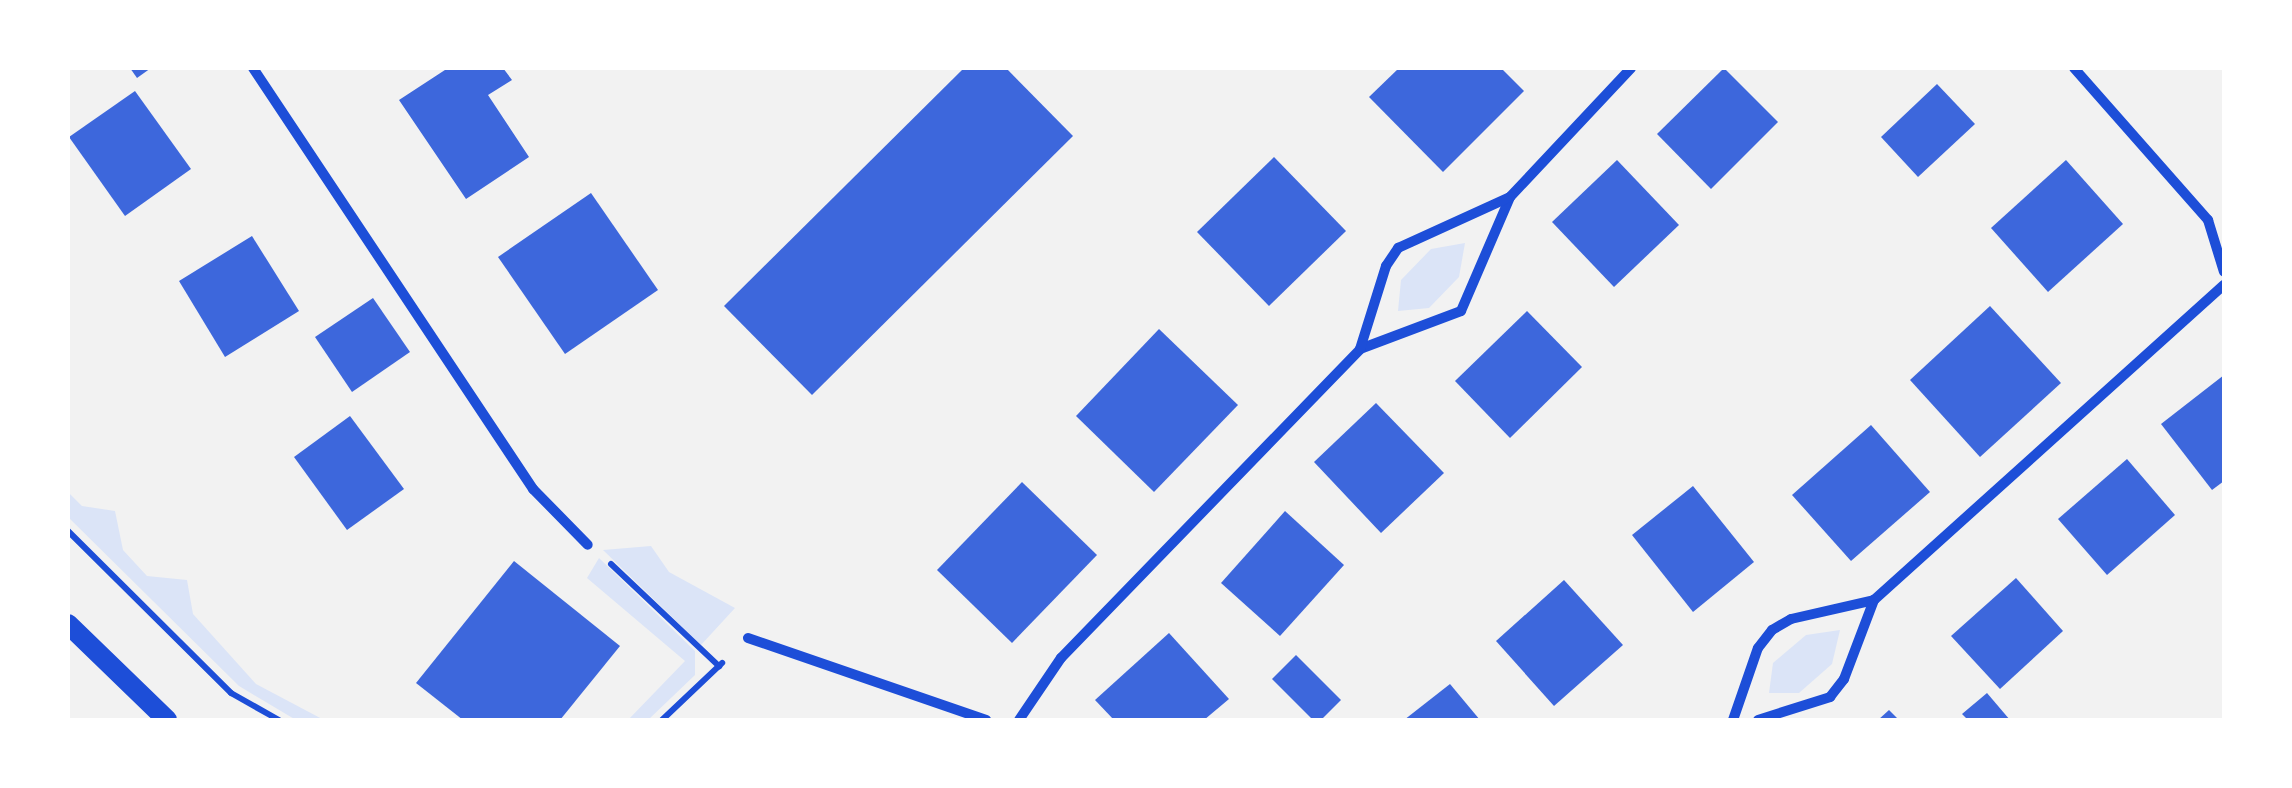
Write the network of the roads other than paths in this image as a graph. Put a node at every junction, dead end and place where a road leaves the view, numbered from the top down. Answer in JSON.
{"nodes":[{"id":1,"x":252,"y":68,"type":"edge"},
{"id":2,"x":1632,"y":68,"type":"edge"},
{"id":3,"x":2074,"y":68,"type":"edge"},
{"id":4,"x":1510,"y":196,"type":"junction"},
{"id":5,"x":2224,"y":272,"type":"edge"},
{"id":6,"x":2224,"y":284,"type":"edge"},
{"id":7,"x":1360,"y":350,"type":"junction"},
{"id":8,"x":588,"y":545,"type":"road end"},
{"id":9,"x":1874,"y":600,"type":"junction"},
{"id":10,"x":68,"y":624,"type":"edge"},
{"id":11,"x":748,"y":638,"type":"road end"},
{"id":12,"x":167,"y":720,"type":"edge"},
{"id":13,"x":986,"y":720,"type":"edge"},
{"id":14,"x":1019,"y":720,"type":"edge"},
{"id":15,"x":1734,"y":720,"type":"edge"},
{"id":16,"x":1758,"y":720,"type":"edge"}],
"edges":[{"from":1,"to":8,"type":"street"},
{"from":2,"to":4,"type":"street"},
{"from":3,"to":5,"type":"street"},
{"from":4,"to":7,"type":"street"},
{"from":4,"to":7,"type":"street"},
{"from":6,"to":9,"type":"street"},
{"from":7,"to":14,"type":"street"},
{"from":9,"to":15,"type":"street"},
{"from":9,"to":16,"type":"street"},
{"from":10,"to":12,"type":"main road"},
{"from":11,"to":13,"type":"street"}]}
